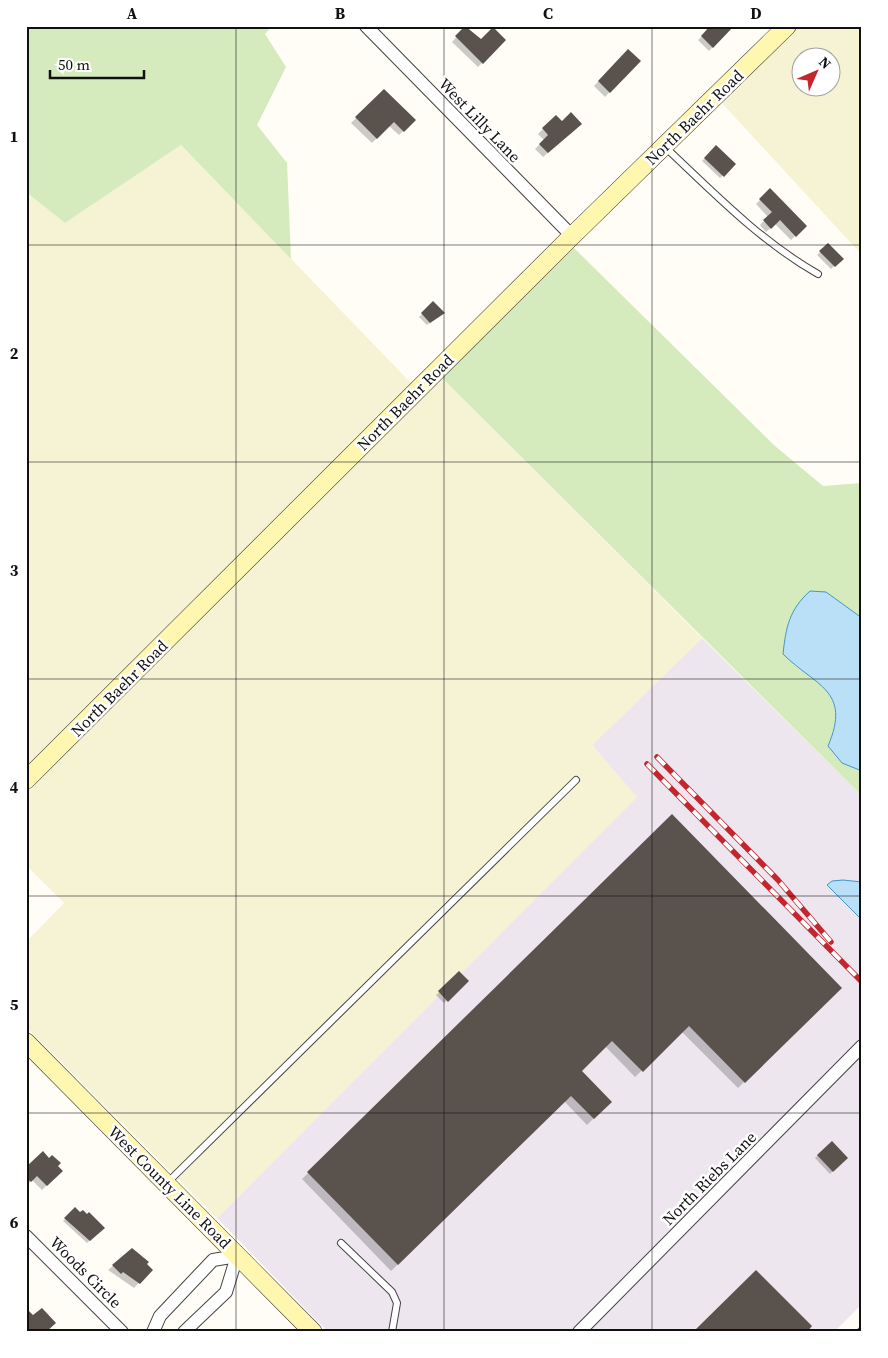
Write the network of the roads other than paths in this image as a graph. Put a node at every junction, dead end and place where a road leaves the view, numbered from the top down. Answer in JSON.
{"nodes":[{"id":1,"x":366,"y":26,"type":"edge"},
{"id":2,"x":787,"y":26,"type":"edge"},
{"id":3,"x":664,"y":146,"type":"junction"},
{"id":4,"x":572,"y":236,"type":"junction"},
{"id":5,"x":818,"y":274,"type":"dead end"},
{"id":6,"x":26,"y":780,"type":"edge"},
{"id":7,"x":576,"y":780,"type":"dead end"},
{"id":8,"x":26,"y":1042,"type":"edge"},
{"id":9,"x":862,"y":1046,"type":"edge"},
{"id":10,"x":166,"y":1183,"type":"junction"},
{"id":11,"x":26,"y":1236,"type":"edge"},
{"id":12,"x":341,"y":1243,"type":"dead end"},
{"id":13,"x":238,"y":1256,"type":"junction"},
{"id":14,"x":122,"y":1332,"type":"edge"},
{"id":15,"x":153,"y":1332,"type":"edge"},
{"id":16,"x":184,"y":1332,"type":"edge"},
{"id":17,"x":313,"y":1332,"type":"edge"},
{"id":18,"x":392,"y":1332,"type":"edge"},
{"id":19,"x":579,"y":1332,"type":"edge"}],
"edges":[{"from":1,"to":4,"type":"street","name":"West Lilly Lane"},
{"from":2,"to":3,"type":"street","name":"North Baehr Road"},
{"from":3,"to":4,"type":"street","name":"North Baehr Road"},
{"from":3,"to":5,"type":"lane"},
{"from":4,"to":6,"type":"street","name":"North Baehr Road"},
{"from":7,"to":10,"type":"lane"},
{"from":8,"to":10,"type":"street","name":"West County Line Road"},
{"from":9,"to":19,"type":"street","name":"North Riebs Lane"},
{"from":10,"to":13,"type":"street","name":"West County Line Road"},
{"from":11,"to":14,"type":"street","name":"Woods Circle"},
{"from":12,"to":18,"type":"lane"},
{"from":13,"to":15,"type":"street"},
{"from":13,"to":16,"type":"street"},
{"from":13,"to":17,"type":"street","name":"West County Line Road"}]}
